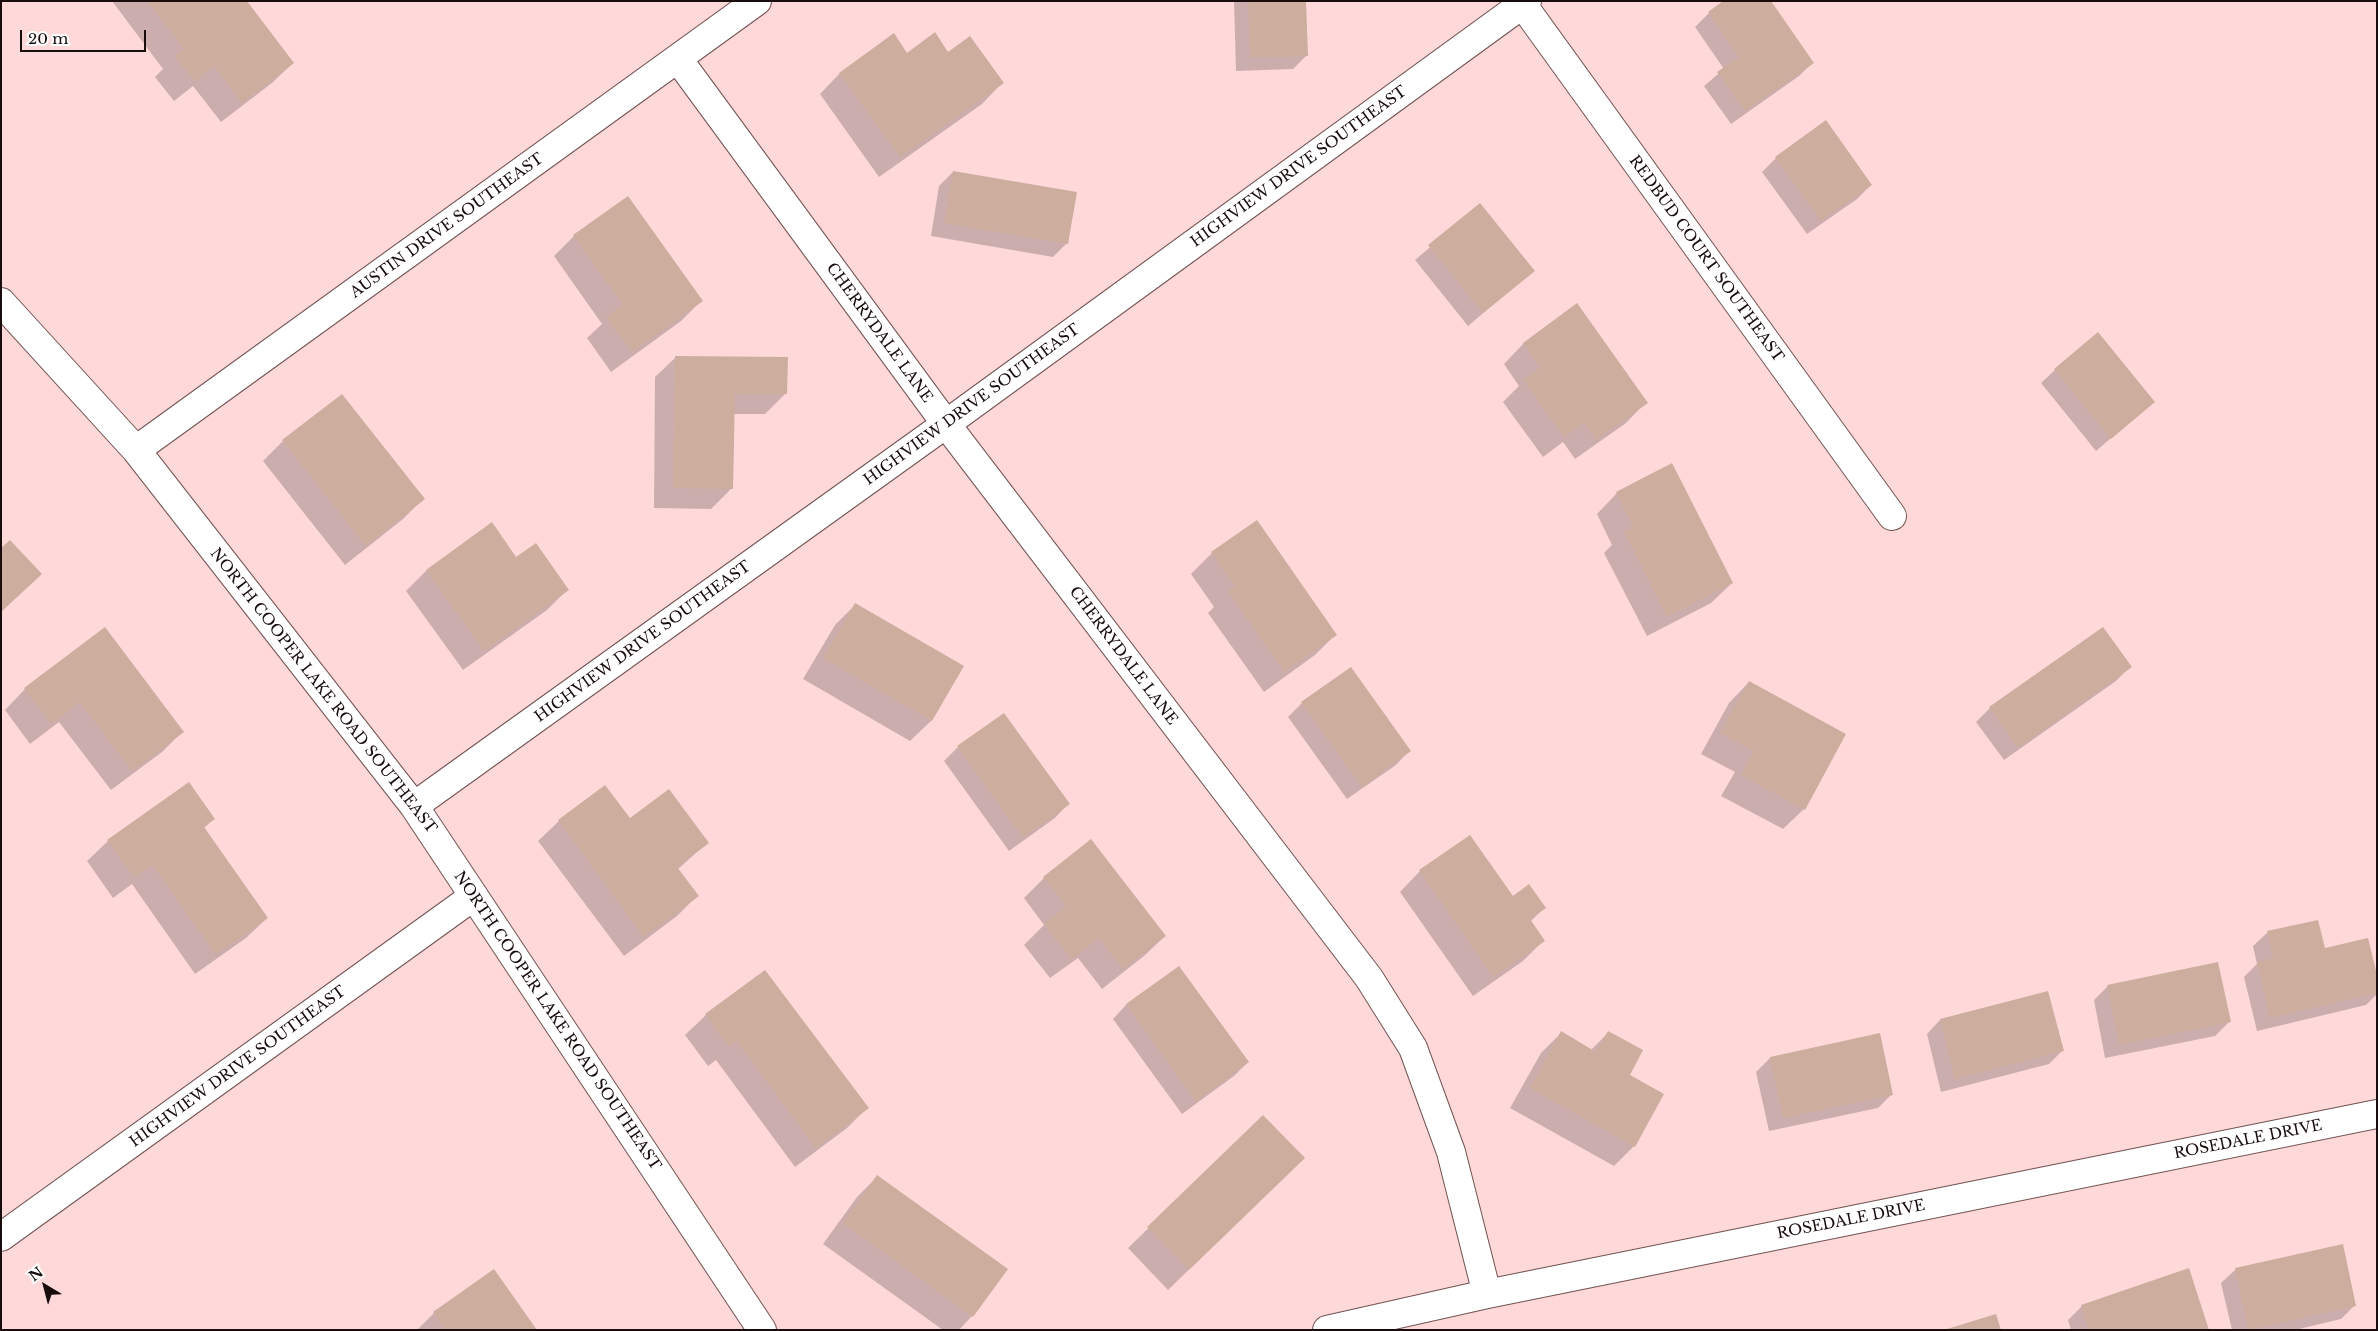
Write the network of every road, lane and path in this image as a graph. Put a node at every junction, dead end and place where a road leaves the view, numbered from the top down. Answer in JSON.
{"nodes":[{"id":1,"x":757,"y":1,"type":"edge"},
{"id":2,"x":1523,"y":2,"type":"edge"},
{"id":3,"x":678,"y":59,"type":"junction"},
{"id":4,"x":1,"y":302,"type":"edge"},
{"id":5,"x":946,"y":424,"type":"junction"},
{"id":6,"x":136,"y":450,"type":"junction"},
{"id":7,"x":1892,"y":516,"type":"dead end"},
{"id":8,"x":414,"y":806,"type":"junction"},
{"id":9,"x":474,"y":896,"type":"junction"},
{"id":10,"x":2377,"y":1114,"type":"edge"},
{"id":11,"x":1,"y":1237,"type":"edge"},
{"id":12,"x":1487,"y":1294,"type":"junction"},
{"id":13,"x":762,"y":1330,"type":"edge"},
{"id":14,"x":1327,"y":1330,"type":"edge"}],
"edges":[{"from":1,"to":3,"type":"street","name":"AUSTIN DRIVE SOUTHEAST"},
{"from":2,"to":5,"type":"street","name":"HIGHVIEW DRIVE SOUTHEAST"},
{"from":2,"to":7,"type":"street","name":"REDBUD COURT SOUTHEAST"},
{"from":3,"to":5,"type":"street","name":"CHERRYDALE LANE"},
{"from":3,"to":6,"type":"street","name":"AUSTIN DRIVE SOUTHEAST"},
{"from":4,"to":6,"type":"street","name":"NORTH COOPER LAKE ROAD SOUTHEAST"},
{"from":5,"to":8,"type":"street","name":"HIGHVIEW DRIVE SOUTHEAST"},
{"from":5,"to":12,"type":"street","name":"CHERRYDALE LANE"},
{"from":6,"to":8,"type":"street","name":"NORTH COOPER LAKE ROAD SOUTHEAST"},
{"from":8,"to":9,"type":"street","name":"NORTH COOPER LAKE ROAD SOUTHEAST"},
{"from":9,"to":11,"type":"street","name":"HIGHVIEW DRIVE SOUTHEAST"},
{"from":9,"to":13,"type":"street","name":"NORTH COOPER LAKE ROAD SOUTHEAST"},
{"from":10,"to":12,"type":"street","name":"ROSEDALE DRIVE"},
{"from":12,"to":14,"type":"street","name":"ROSEDALE DRIVE"}]}
